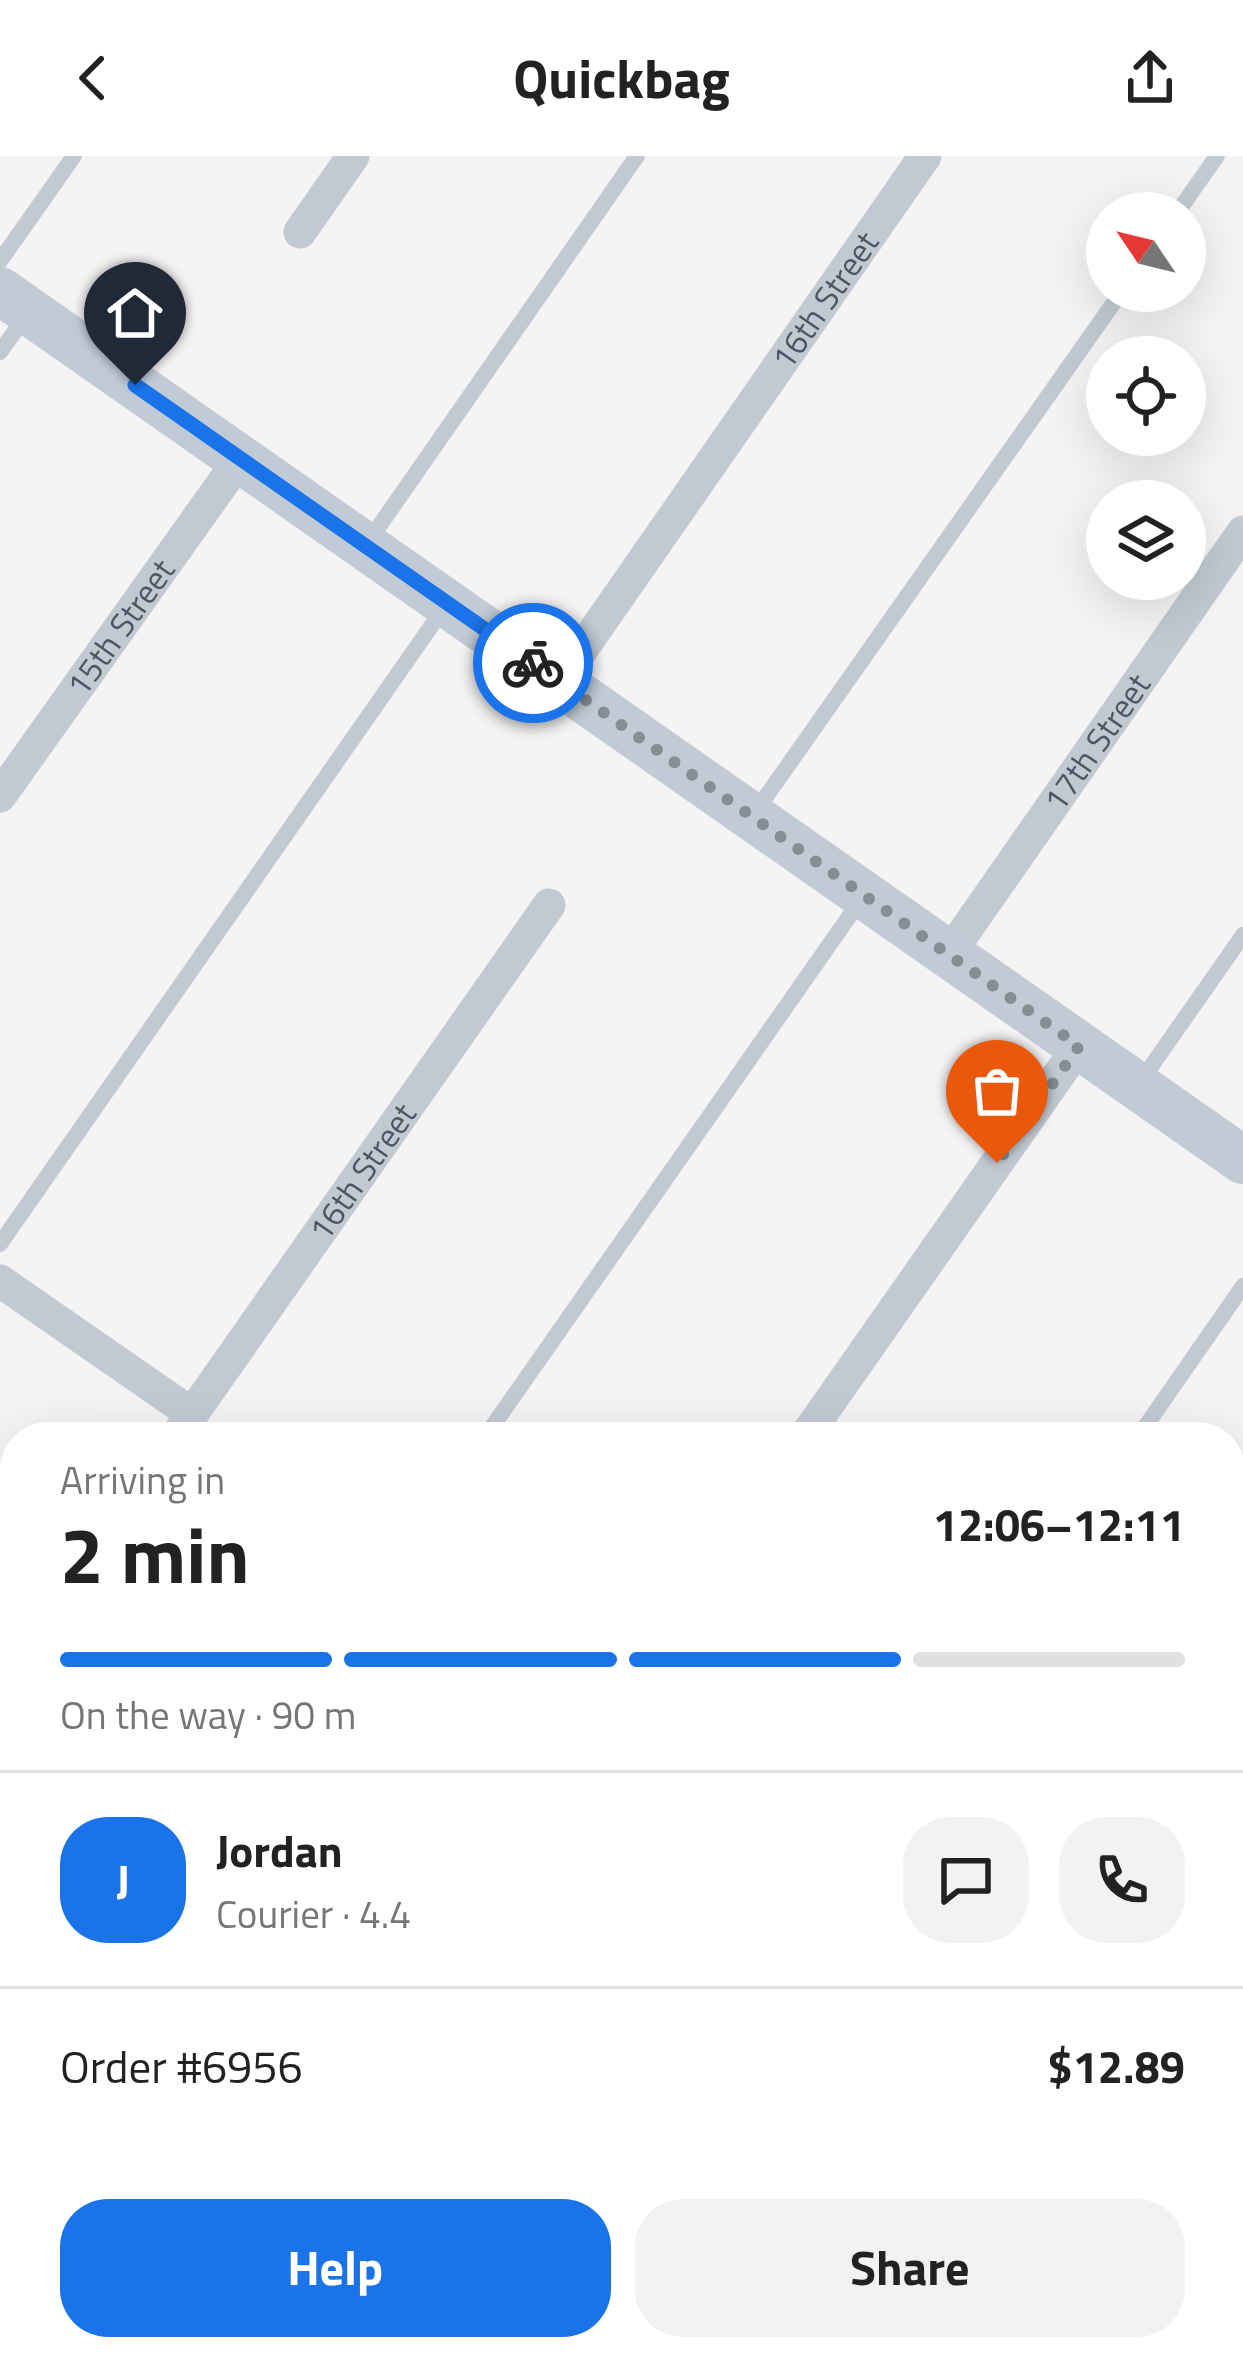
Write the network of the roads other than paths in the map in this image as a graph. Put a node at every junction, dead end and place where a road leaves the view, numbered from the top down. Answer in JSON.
{"nodes":[{"id":1,"x":74,"y":156,"type":"edge"},
{"id":2,"x":353,"y":156,"type":"edge"},
{"id":3,"x":637,"y":156,"type":"edge"},
{"id":4,"x":926,"y":156,"type":"edge"},
{"id":5,"x":1217,"y":156,"type":"edge"},
{"id":6,"x":1192,"y":192,"type":"edge"},
{"id":7,"x":299,"y":232,"type":"dead end"},
{"id":8,"x":0,"y":261,"type":"edge"},
{"id":9,"x":15,"y":301,"type":"edge"},
{"id":10,"x":1107,"y":312,"type":"edge"},
{"id":11,"x":0,"y":352,"type":"edge"},
{"id":12,"x":240,"y":459,"type":"junction"},
{"id":13,"x":1243,"y":532,"type":"edge"},
{"id":14,"x":365,"y":546,"type":"junction"},
{"id":15,"x":447,"y":603,"type":"junction"},
{"id":16,"x":560,"y":682,"type":"junction"},
{"id":17,"x":0,"y":796,"type":"edge"},
{"id":18,"x":752,"y":817,"type":"junction"},
{"id":19,"x":864,"y":895,"type":"junction"},
{"id":20,"x":549,"y":905,"type":"dead end"},
{"id":21,"x":1243,"y":935,"type":"edge"},
{"id":22,"x":949,"y":954,"type":"junction"},
{"id":23,"x":1079,"y":1046,"type":"junction"},
{"id":24,"x":1137,"y":1086,"type":"junction"},
{"id":25,"x":1243,"y":1160,"type":"edge"},
{"id":26,"x":0,"y":1244,"type":"edge"},
{"id":27,"x":0,"y":1281,"type":"edge"},
{"id":28,"x":1243,"y":1286,"type":"edge"},
{"id":29,"x":179,"y":1422,"type":"edge"},
{"id":30,"x":187,"y":1422,"type":"edge"},
{"id":31,"x":495,"y":1422,"type":"edge"},
{"id":32,"x":816,"y":1422,"type":"edge"},
{"id":33,"x":1148,"y":1422,"type":"edge"}],
"edges":[{"from":1,"to":8,"type":"lane"},
{"from":2,"to":7,"type":"street"},
{"from":3,"to":14,"type":"lane"},
{"from":4,"to":16,"type":"street","name":"16th Street"},
{"from":5,"to":6,"type":"lane"},
{"from":9,"to":11,"type":"lane"},
{"from":9,"to":12,"type":"main road"},
{"from":10,"to":18,"type":"lane"},
{"from":12,"to":14,"type":"main road"},
{"from":12,"to":17,"type":"street","name":"15th Street"},
{"from":13,"to":22,"type":"street","name":"17th Street"},
{"from":14,"to":15,"type":"main road"},
{"from":15,"to":16,"type":"main road"},
{"from":15,"to":26,"type":"lane"},
{"from":16,"to":18,"type":"main road"},
{"from":18,"to":19,"type":"main road"},
{"from":19,"to":22,"type":"main road"},
{"from":19,"to":31,"type":"lane"},
{"from":20,"to":30,"type":"street","name":"16th Street"},
{"from":21,"to":24,"type":"lane"},
{"from":22,"to":23,"type":"main road"},
{"from":23,"to":24,"type":"main road"},
{"from":23,"to":32,"type":"street"},
{"from":24,"to":25,"type":"main road"},
{"from":27,"to":29,"type":"street"},
{"from":28,"to":33,"type":"lane"}]}
